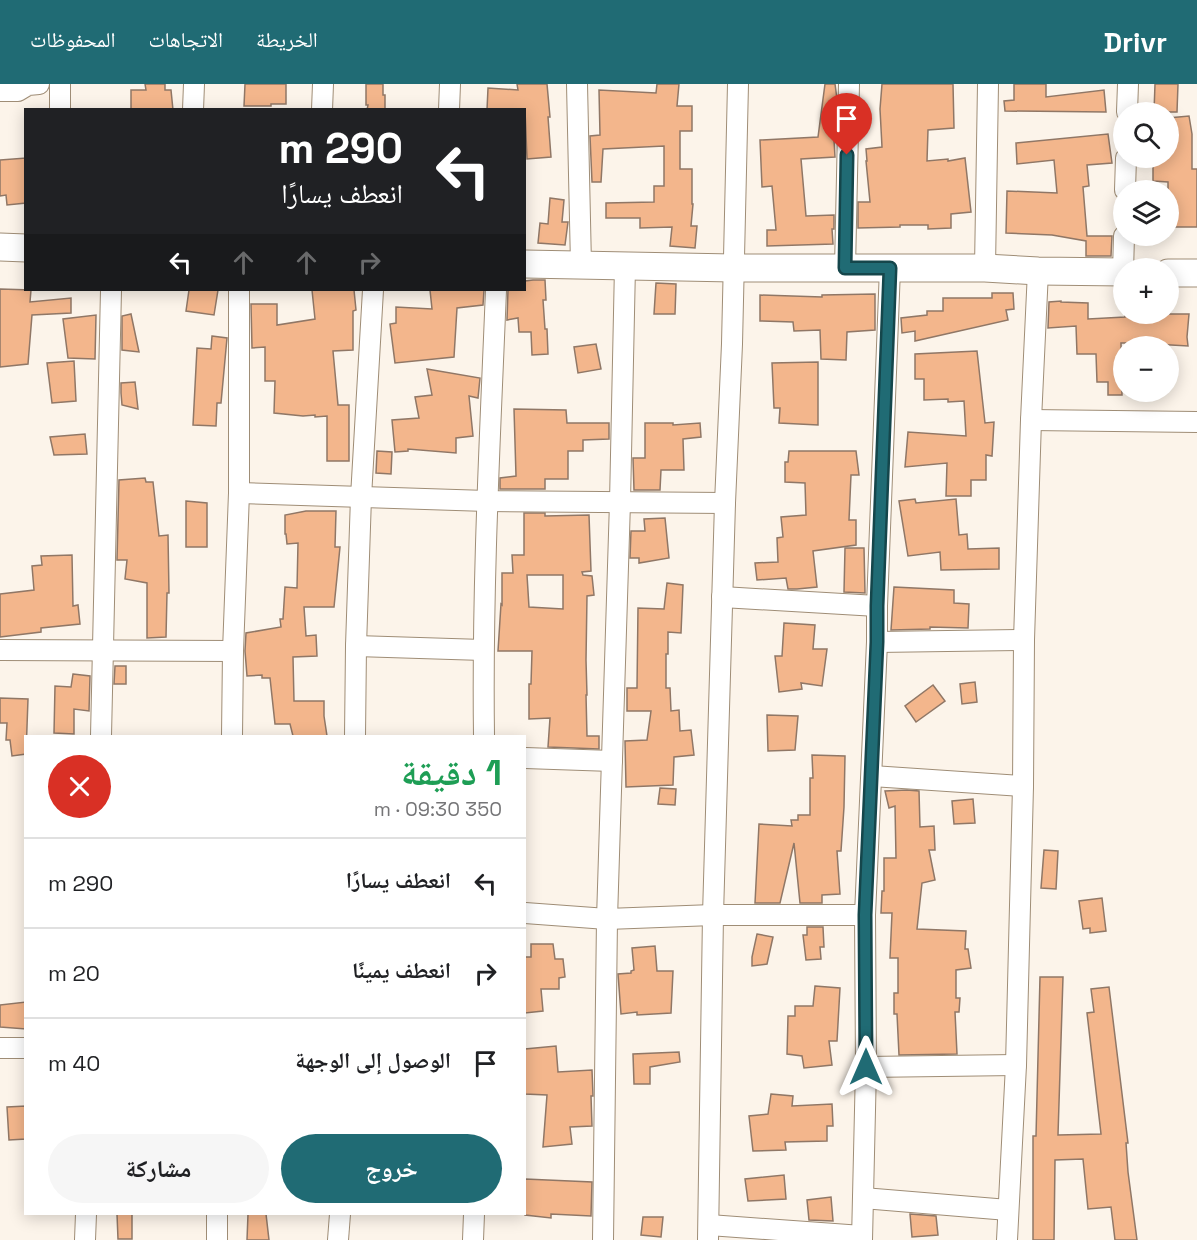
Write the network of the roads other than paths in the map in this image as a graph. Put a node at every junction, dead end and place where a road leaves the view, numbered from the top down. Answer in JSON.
{"nodes":[{"id":1,"x":39,"y":84,"type":"edge"},
{"id":2,"x":60,"y":84,"type":"edge"},
{"id":3,"x":194,"y":84,"type":"edge"},
{"id":4,"x":323,"y":84,"type":"edge"},
{"id":5,"x":450,"y":84,"type":"edge"},
{"id":6,"x":578,"y":84,"type":"edge"},
{"id":7,"x":738,"y":84,"type":"edge"},
{"id":8,"x":849,"y":84,"type":"edge"},
{"id":9,"x":988,"y":84,"type":"edge"},
{"id":10,"x":1128,"y":84,"type":"edge"},
{"id":11,"x":0,"y":92,"type":"edge"},
{"id":12,"x":1127,"y":102,"type":"edge"},
{"id":13,"x":60,"y":108,"type":"edge"},
{"id":14,"x":193,"y":108,"type":"edge"},
{"id":15,"x":322,"y":108,"type":"edge"},
{"id":16,"x":449,"y":108,"type":"edge"},
{"id":17,"x":0,"y":247,"type":"edge"},
{"id":18,"x":24,"y":248,"type":"edge"},
{"id":19,"x":526,"y":264,"type":"edge"},
{"id":20,"x":581,"y":264,"type":"junction"},
{"id":21,"x":625,"y":266,"type":"junction"},
{"id":22,"x":733,"y":268,"type":"junction"},
{"id":23,"x":845,"y":268,"type":"junction"},
{"id":24,"x":890,"y":268,"type":"junction"},
{"id":25,"x":985,"y":268,"type":"junction"},
{"id":26,"x":1038,"y":271,"type":"junction"},
{"id":27,"x":1113,"y":272,"type":"edge"},
{"id":28,"x":1179,"y":273,"type":"edge"},
{"id":29,"x":1197,"y":273,"type":"edge"},
{"id":30,"x":111,"y":291,"type":"edge"},
{"id":31,"x":240,"y":291,"type":"edge"},
{"id":32,"x":373,"y":291,"type":"edge"},
{"id":33,"x":496,"y":291,"type":"edge"},
{"id":34,"x":1031,"y":420,"type":"junction"},
{"id":35,"x":1197,"y":422,"type":"edge"},
{"id":36,"x":239,"y":493,"type":"junction"},
{"id":37,"x":361,"y":497,"type":"junction"},
{"id":38,"x":487,"y":501,"type":"junction"},
{"id":39,"x":620,"y":502,"type":"junction"},
{"id":40,"x":724,"y":503,"type":"junction"},
{"id":41,"x":722,"y":597,"type":"junction"},
{"id":42,"x":877,"y":606,"type":"junction"},
{"id":43,"x":1024,"y":640,"type":"junction"},
{"id":44,"x":877,"y":642,"type":"junction"},
{"id":45,"x":356,"y":646,"type":"junction"},
{"id":46,"x":0,"y":650,"type":"edge"},
{"id":47,"x":102,"y":650,"type":"junction"},
{"id":48,"x":483,"y":650,"type":"junction"},
{"id":49,"x":233,"y":651,"type":"junction"},
{"id":50,"x":101,"y":735,"type":"edge"},
{"id":51,"x":232,"y":735,"type":"edge"},
{"id":52,"x":355,"y":735,"type":"edge"},
{"id":53,"x":484,"y":735,"type":"edge"},
{"id":54,"x":526,"y":758,"type":"edge"},
{"id":55,"x":612,"y":761,"type":"junction"},
{"id":56,"x":872,"y":776,"type":"junction"},
{"id":57,"x":1023,"y":786,"type":"junction"},
{"id":58,"x":526,"y":913,"type":"edge"},
{"id":59,"x":713,"y":915,"type":"junction"},
{"id":60,"x":865,"y":915,"type":"junction"},
{"id":61,"x":607,"y":919,"type":"junction"},
{"id":62,"x":0,"y":1048,"type":"edge"},
{"id":63,"x":24,"y":1048,"type":"edge"},
{"id":64,"x":1016,"y":1065,"type":"junction"},
{"id":65,"x":866,"y":1067,"type":"junction"},
{"id":66,"x":863,"y":1198,"type":"junction"},
{"id":67,"x":1008,"y":1210,"type":"junction"},
{"id":68,"x":86,"y":1215,"type":"edge"},
{"id":69,"x":217,"y":1215,"type":"edge"},
{"id":70,"x":340,"y":1215,"type":"edge"},
{"id":71,"x":474,"y":1215,"type":"edge"},
{"id":72,"x":709,"y":1233,"type":"edge"},
{"id":73,"x":862,"y":1238,"type":"edge"},
{"id":74,"x":85,"y":1240,"type":"edge"},
{"id":75,"x":217,"y":1240,"type":"edge"},
{"id":76,"x":338,"y":1240,"type":"edge"},
{"id":77,"x":473,"y":1240,"type":"edge"},
{"id":78,"x":603,"y":1240,"type":"edge"},
{"id":79,"x":1007,"y":1240,"type":"edge"}],
"edges":[{"from":1,"to":11,"type":"street"},
{"from":2,"to":13,"type":"street"},
{"from":3,"to":14,"type":"street"},
{"from":4,"to":15,"type":"street"},
{"from":5,"to":16,"type":"street"},
{"from":6,"to":20,"type":"street"},
{"from":7,"to":22,"type":"street"},
{"from":8,"to":23,"type":"street"},
{"from":9,"to":25,"type":"street"},
{"from":10,"to":12,"type":"street"},
{"from":17,"to":18,"type":"street"},
{"from":19,"to":20,"type":"street"},
{"from":20,"to":21,"type":"street"},
{"from":21,"to":22,"type":"street"},
{"from":21,"to":39,"type":"street"},
{"from":22,"to":23,"type":"street"},
{"from":22,"to":40,"type":"street"},
{"from":23,"to":24,"type":"street"},
{"from":24,"to":25,"type":"street"},
{"from":24,"to":42,"type":"street"},
{"from":25,"to":26,"type":"street"},
{"from":26,"to":27,"type":"street"},
{"from":26,"to":34,"type":"street"},
{"from":28,"to":29,"type":"street"},
{"from":30,"to":47,"type":"street"},
{"from":31,"to":36,"type":"street"},
{"from":32,"to":37,"type":"street"},
{"from":33,"to":38,"type":"street"},
{"from":34,"to":35,"type":"street"},
{"from":34,"to":43,"type":"street"},
{"from":36,"to":37,"type":"street"},
{"from":36,"to":49,"type":"street"},
{"from":37,"to":38,"type":"street"},
{"from":37,"to":45,"type":"street"},
{"from":38,"to":39,"type":"street"},
{"from":38,"to":48,"type":"street"},
{"from":39,"to":40,"type":"street"},
{"from":39,"to":55,"type":"street"},
{"from":40,"to":41,"type":"street"},
{"from":41,"to":42,"type":"street"},
{"from":41,"to":59,"type":"street"},
{"from":42,"to":44,"type":"street"},
{"from":43,"to":44,"type":"street"},
{"from":43,"to":57,"type":"street"},
{"from":44,"to":56,"type":"street"},
{"from":45,"to":48,"type":"street"},
{"from":45,"to":52,"type":"street"},
{"from":46,"to":47,"type":"street"},
{"from":47,"to":49,"type":"street"},
{"from":47,"to":50,"type":"street"},
{"from":48,"to":53,"type":"street"},
{"from":49,"to":51,"type":"street"},
{"from":54,"to":55,"type":"street"},
{"from":55,"to":61,"type":"street"},
{"from":56,"to":57,"type":"street"},
{"from":56,"to":60,"type":"street"},
{"from":57,"to":64,"type":"street"},
{"from":58,"to":61,"type":"street"},
{"from":59,"to":60,"type":"street"},
{"from":59,"to":61,"type":"street"},
{"from":59,"to":72,"type":"street"},
{"from":60,"to":65,"type":"street"},
{"from":61,"to":78,"type":"street"},
{"from":62,"to":63,"type":"street"},
{"from":64,"to":65,"type":"street"},
{"from":64,"to":67,"type":"street"},
{"from":65,"to":66,"type":"street"},
{"from":66,"to":67,"type":"street"},
{"from":66,"to":73,"type":"street"},
{"from":67,"to":79,"type":"street"},
{"from":68,"to":74,"type":"street"},
{"from":69,"to":75,"type":"street"},
{"from":70,"to":76,"type":"street"},
{"from":71,"to":77,"type":"street"},
{"from":72,"to":73,"type":"street"}]}
